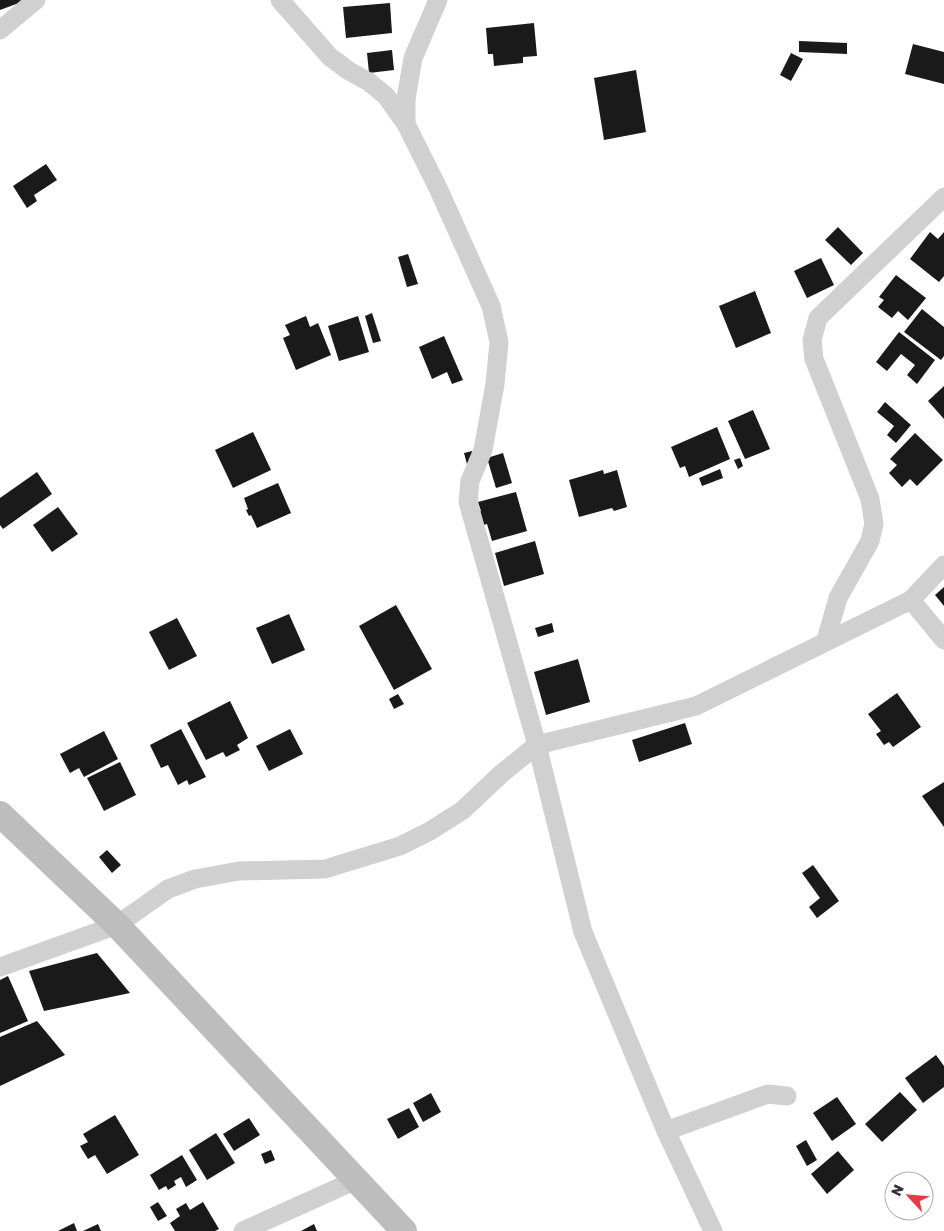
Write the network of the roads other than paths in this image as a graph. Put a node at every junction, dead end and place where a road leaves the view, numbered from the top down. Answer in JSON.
{"nodes":[{"id":1,"x":36,"y":0,"type":"edge"},
{"id":2,"x":280,"y":0,"type":"edge"},
{"id":3,"x":438,"y":0,"type":"edge"},
{"id":4,"x":0,"y":30,"type":"edge"},
{"id":5,"x":406,"y":124,"type":"junction"},
{"id":6,"x":944,"y":197,"type":"edge"},
{"id":7,"x":944,"y":564,"type":"edge"},
{"id":8,"x":911,"y":600,"type":"junction"},
{"id":9,"x":826,"y":640,"type":"junction"},
{"id":10,"x":944,"y":640,"type":"edge"},
{"id":11,"x":536,"y":745,"type":"junction"},
{"id":12,"x":0,"y":814,"type":"edge"},
{"id":13,"x":117,"y":925,"type":"junction"},
{"id":14,"x":0,"y":968,"type":"edge"},
{"id":15,"x":787,"y":1096,"type":"dead end"},
{"id":16,"x":666,"y":1131,"type":"junction"},
{"id":17,"x":356,"y":1180,"type":"junction"},
{"id":18,"x":242,"y":1231,"type":"edge"},
{"id":19,"x":404,"y":1231,"type":"edge"},
{"id":20,"x":713,"y":1231,"type":"edge"}],
"edges":[{"from":1,"to":4,"type":"street"},
{"from":2,"to":5,"type":"street"},
{"from":3,"to":5,"type":"street"},
{"from":5,"to":11,"type":"street"},
{"from":6,"to":9,"type":"street"},
{"from":7,"to":8,"type":"street"},
{"from":8,"to":9,"type":"street"},
{"from":8,"to":10,"type":"street"},
{"from":9,"to":11,"type":"street"},
{"from":11,"to":13,"type":"street"},
{"from":11,"to":16,"type":"street"},
{"from":12,"to":13,"type":"street"},
{"from":13,"to":14,"type":"street"},
{"from":13,"to":17,"type":"street"},
{"from":15,"to":16,"type":"street"},
{"from":16,"to":20,"type":"street"},
{"from":17,"to":18,"type":"street"},
{"from":17,"to":19,"type":"street"}]}
